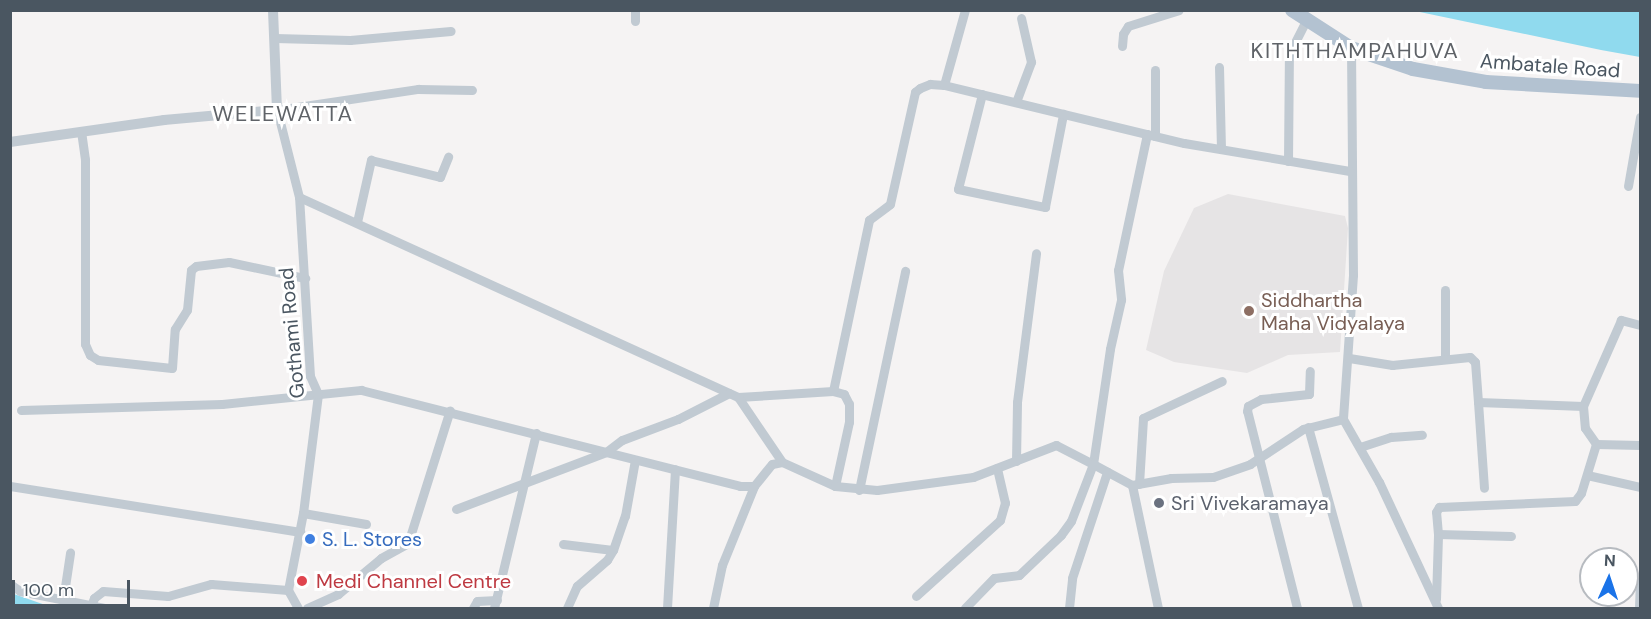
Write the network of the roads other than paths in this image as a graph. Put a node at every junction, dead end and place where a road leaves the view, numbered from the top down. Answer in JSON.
{"nodes":[{"id":1,"x":273,"y":10,"type":"edge"},
{"id":2,"x":635,"y":10,"type":"edge"},
{"id":3,"x":965,"y":10,"type":"edge"},
{"id":4,"x":1179,"y":10,"type":"edge"},
{"id":5,"x":1292,"y":10,"type":"edge"},
{"id":6,"x":1021,"y":18,"type":"dead end"},
{"id":7,"x":635,"y":21,"type":"dead end"},
{"id":8,"x":1306,"y":21,"type":"junction"},
{"id":9,"x":451,"y":30,"type":"dead end"},
{"id":10,"x":274,"y":38,"type":"junction"},
{"id":11,"x":1122,"y":46,"type":"dead end"},
{"id":12,"x":1351,"y":48,"type":"junction"},
{"id":13,"x":1219,"y":67,"type":"dead end"},
{"id":14,"x":1155,"y":70,"type":"dead end"},
{"id":15,"x":944,"y":85,"type":"junction"},
{"id":16,"x":472,"y":90,"type":"dead end"},
{"id":17,"x":1641,"y":91,"type":"edge"},
{"id":18,"x":982,"y":94,"type":"junction"},
{"id":19,"x":1016,"y":102,"type":"junction"},
{"id":20,"x":277,"y":110,"type":"junction"},
{"id":21,"x":1063,"y":114,"type":"junction"},
{"id":22,"x":1641,"y":117,"type":"edge"},
{"id":23,"x":81,"y":132,"type":"junction"},
{"id":24,"x":1151,"y":135,"type":"junction"},
{"id":25,"x":10,"y":142,"type":"edge"},
{"id":26,"x":1221,"y":149,"type":"junction"},
{"id":27,"x":448,"y":157,"type":"dead end"},
{"id":28,"x":1288,"y":160,"type":"junction"},
{"id":29,"x":1350,"y":171,"type":"junction"},
{"id":30,"x":1628,"y":186,"type":"dead end"},
{"id":31,"x":300,"y":197,"type":"junction"},
{"id":32,"x":357,"y":222,"type":"junction"},
{"id":33,"x":1036,"y":253,"type":"dead end"},
{"id":34,"x":905,"y":271,"type":"dead end"},
{"id":35,"x":305,"y":278,"type":"junction"},
{"id":36,"x":1445,"y":290,"type":"dead end"},
{"id":37,"x":1641,"y":324,"type":"edge"},
{"id":38,"x":1445,"y":357,"type":"junction"},
{"id":39,"x":1348,"y":358,"type":"junction"},
{"id":40,"x":1310,"y":371,"type":"dead end"},
{"id":41,"x":1222,"y":381,"type":"dead end"},
{"id":42,"x":833,"y":391,"type":"junction"},
{"id":43,"x":318,"y":394,"type":"junction"},
{"id":44,"x":734,"y":395,"type":"junction"},
{"id":45,"x":1478,"y":402,"type":"junction"},
{"id":46,"x":1583,"y":406,"type":"junction"},
{"id":47,"x":21,"y":410,"type":"dead end"},
{"id":48,"x":450,"y":410,"type":"junction"},
{"id":49,"x":1343,"y":419,"type":"junction"},
{"id":50,"x":1308,"y":427,"type":"junction"},
{"id":51,"x":536,"y":433,"type":"junction"},
{"id":52,"x":1422,"y":435,"type":"dead end"},
{"id":53,"x":1596,"y":444,"type":"junction"},
{"id":54,"x":1641,"y":446,"type":"edge"},
{"id":55,"x":1360,"y":447,"type":"junction"},
{"id":56,"x":606,"y":452,"type":"junction"},
{"id":57,"x":1257,"y":459,"type":"junction"},
{"id":58,"x":635,"y":460,"type":"junction"},
{"id":59,"x":1016,"y":460,"type":"junction"},
{"id":60,"x":782,"y":462,"type":"junction"},
{"id":61,"x":1093,"y":464,"type":"junction"},
{"id":62,"x":997,"y":468,"type":"junction"},
{"id":63,"x":675,"y":469,"type":"junction"},
{"id":64,"x":1107,"y":472,"type":"junction"},
{"id":65,"x":1587,"y":476,"type":"junction"},
{"id":66,"x":525,"y":483,"type":"junction"},
{"id":67,"x":1136,"y":484,"type":"junction"},
{"id":68,"x":10,"y":486,"type":"edge"},
{"id":69,"x":754,"y":486,"type":"junction"},
{"id":70,"x":835,"y":486,"type":"junction"},
{"id":71,"x":1641,"y":487,"type":"edge"},
{"id":72,"x":1484,"y":488,"type":"dead end"},
{"id":73,"x":859,"y":490,"type":"junction"},
{"id":74,"x":456,"y":509,"type":"dead end"},
{"id":75,"x":303,"y":513,"type":"junction"},
{"id":76,"x":366,"y":524,"type":"dead end"},
{"id":77,"x":300,"y":532,"type":"junction"},
{"id":78,"x":1438,"y":534,"type":"junction"},
{"id":79,"x":1511,"y":536,"type":"dead end"},
{"id":80,"x":564,"y":544,"type":"dead end"},
{"id":81,"x":613,"y":550,"type":"junction"},
{"id":82,"x":70,"y":553,"type":"dead end"},
{"id":83,"x":1641,"y":582,"type":"edge"},
{"id":84,"x":10,"y":584,"type":"edge"},
{"id":85,"x":288,"y":590,"type":"junction"},
{"id":86,"x":916,"y":596,"type":"dead end"},
{"id":87,"x":63,"y":600,"type":"junction"},
{"id":88,"x":495,"y":604,"type":"edge"},
{"id":89,"x":1437,"y":605,"type":"edge"},
{"id":90,"x":90,"y":607,"type":"edge"},
{"id":91,"x":567,"y":608,"type":"edge"},
{"id":92,"x":105,"y":609,"type":"edge"},
{"id":93,"x":298,"y":609,"type":"edge"},
{"id":94,"x":307,"y":609,"type":"edge"},
{"id":95,"x":473,"y":609,"type":"edge"},
{"id":96,"x":667,"y":609,"type":"edge"},
{"id":97,"x":713,"y":609,"type":"edge"},
{"id":98,"x":965,"y":609,"type":"edge"},
{"id":99,"x":1069,"y":609,"type":"edge"},
{"id":100,"x":1158,"y":609,"type":"edge"},
{"id":101,"x":1297,"y":609,"type":"edge"},
{"id":102,"x":1358,"y":609,"type":"edge"},
{"id":103,"x":1639,"y":609,"type":"edge"}],
"edges":[{"from":1,"to":10,"type":"street","name":"Gothami Road"},
{"from":2,"to":7,"type":"street"},
{"from":3,"to":15,"type":"street"},
{"from":4,"to":11,"type":"street"},
{"from":5,"to":8,"type":"main road","name":"Ambatale Road"},
{"from":6,"to":19,"type":"street"},
{"from":8,"to":12,"type":"main road","name":"Ambatale Road"},
{"from":8,"to":28,"type":"street"},
{"from":9,"to":10,"type":"street"},
{"from":10,"to":20,"type":"street","name":"Gothami Road"},
{"from":12,"to":17,"type":"main road","name":"Ambatale Road"},
{"from":12,"to":29,"type":"street"},
{"from":13,"to":26,"type":"street"},
{"from":14,"to":24,"type":"street"},
{"from":15,"to":18,"type":"street"},
{"from":15,"to":42,"type":"street"},
{"from":16,"to":20,"type":"street"},
{"from":18,"to":19,"type":"street"},
{"from":18,"to":21,"type":"street"},
{"from":19,"to":21,"type":"street"},
{"from":20,"to":23,"type":"street"},
{"from":20,"to":31,"type":"street","name":"Gothami Road"},
{"from":21,"to":24,"type":"street"},
{"from":22,"to":30,"type":"street"},
{"from":23,"to":25,"type":"street"},
{"from":23,"to":35,"type":"street"},
{"from":24,"to":26,"type":"street"},
{"from":24,"to":61,"type":"street"},
{"from":26,"to":28,"type":"street"},
{"from":27,"to":32,"type":"street"},
{"from":28,"to":29,"type":"street"},
{"from":29,"to":39,"type":"street"},
{"from":31,"to":32,"type":"street"},
{"from":31,"to":35,"type":"street","name":"Gothami Road"},
{"from":32,"to":44,"type":"street"},
{"from":33,"to":59,"type":"street"},
{"from":34,"to":73,"type":"street"},
{"from":35,"to":43,"type":"street","name":"Gothami Road"},
{"from":36,"to":38,"type":"street"},
{"from":37,"to":46,"type":"street"},
{"from":38,"to":39,"type":"street"},
{"from":38,"to":45,"type":"street"},
{"from":39,"to":49,"type":"street"},
{"from":40,"to":57,"type":"street"},
{"from":41,"to":67,"type":"street"},
{"from":42,"to":44,"type":"street"},
{"from":42,"to":70,"type":"street"},
{"from":43,"to":47,"type":"street"},
{"from":43,"to":48,"type":"street"},
{"from":43,"to":75,"type":"street","name":"Gothami Road"},
{"from":44,"to":56,"type":"street"},
{"from":44,"to":60,"type":"street"},
{"from":45,"to":46,"type":"street"},
{"from":45,"to":72,"type":"street"},
{"from":46,"to":53,"type":"street"},
{"from":48,"to":51,"type":"street"},
{"from":48,"to":94,"type":"street"},
{"from":49,"to":50,"type":"street"},
{"from":49,"to":55,"type":"street"},
{"from":50,"to":57,"type":"street"},
{"from":50,"to":102,"type":"street"},
{"from":51,"to":56,"type":"street"},
{"from":51,"to":66,"type":"street"},
{"from":52,"to":55,"type":"street"},
{"from":53,"to":54,"type":"street"},
{"from":53,"to":65,"type":"street"},
{"from":55,"to":89,"type":"street"},
{"from":56,"to":58,"type":"street"},
{"from":56,"to":66,"type":"street"},
{"from":57,"to":67,"type":"street"},
{"from":57,"to":101,"type":"street"},
{"from":58,"to":63,"type":"street"},
{"from":58,"to":81,"type":"street"},
{"from":59,"to":61,"type":"street"},
{"from":59,"to":62,"type":"street"},
{"from":60,"to":69,"type":"street"},
{"from":60,"to":70,"type":"street"},
{"from":61,"to":64,"type":"street"},
{"from":61,"to":98,"type":"street"},
{"from":62,"to":73,"type":"street"},
{"from":62,"to":86,"type":"street"},
{"from":63,"to":69,"type":"street"},
{"from":63,"to":96,"type":"street"},
{"from":64,"to":67,"type":"street"},
{"from":64,"to":99,"type":"street"},
{"from":65,"to":71,"type":"street"},
{"from":65,"to":78,"type":"street"},
{"from":66,"to":74,"type":"street"},
{"from":66,"to":88,"type":"street"},
{"from":67,"to":100,"type":"street"},
{"from":68,"to":77,"type":"street"},
{"from":69,"to":97,"type":"street"},
{"from":70,"to":73,"type":"street"},
{"from":75,"to":76,"type":"street"},
{"from":75,"to":77,"type":"street","name":"Gothami Road"},
{"from":77,"to":85,"type":"street","name":"Gothami Road"},
{"from":78,"to":79,"type":"street"},
{"from":78,"to":89,"type":"street"},
{"from":80,"to":81,"type":"street"},
{"from":81,"to":91,"type":"street"},
{"from":82,"to":87,"type":"street"},
{"from":83,"to":103,"type":"street"},
{"from":84,"to":87,"type":"street"},
{"from":85,"to":90,"type":"street"},
{"from":85,"to":93,"type":"street"},
{"from":87,"to":90,"type":"street"},
{"from":88,"to":95,"type":"street"},
{"from":90,"to":92,"type":"street"}]}
